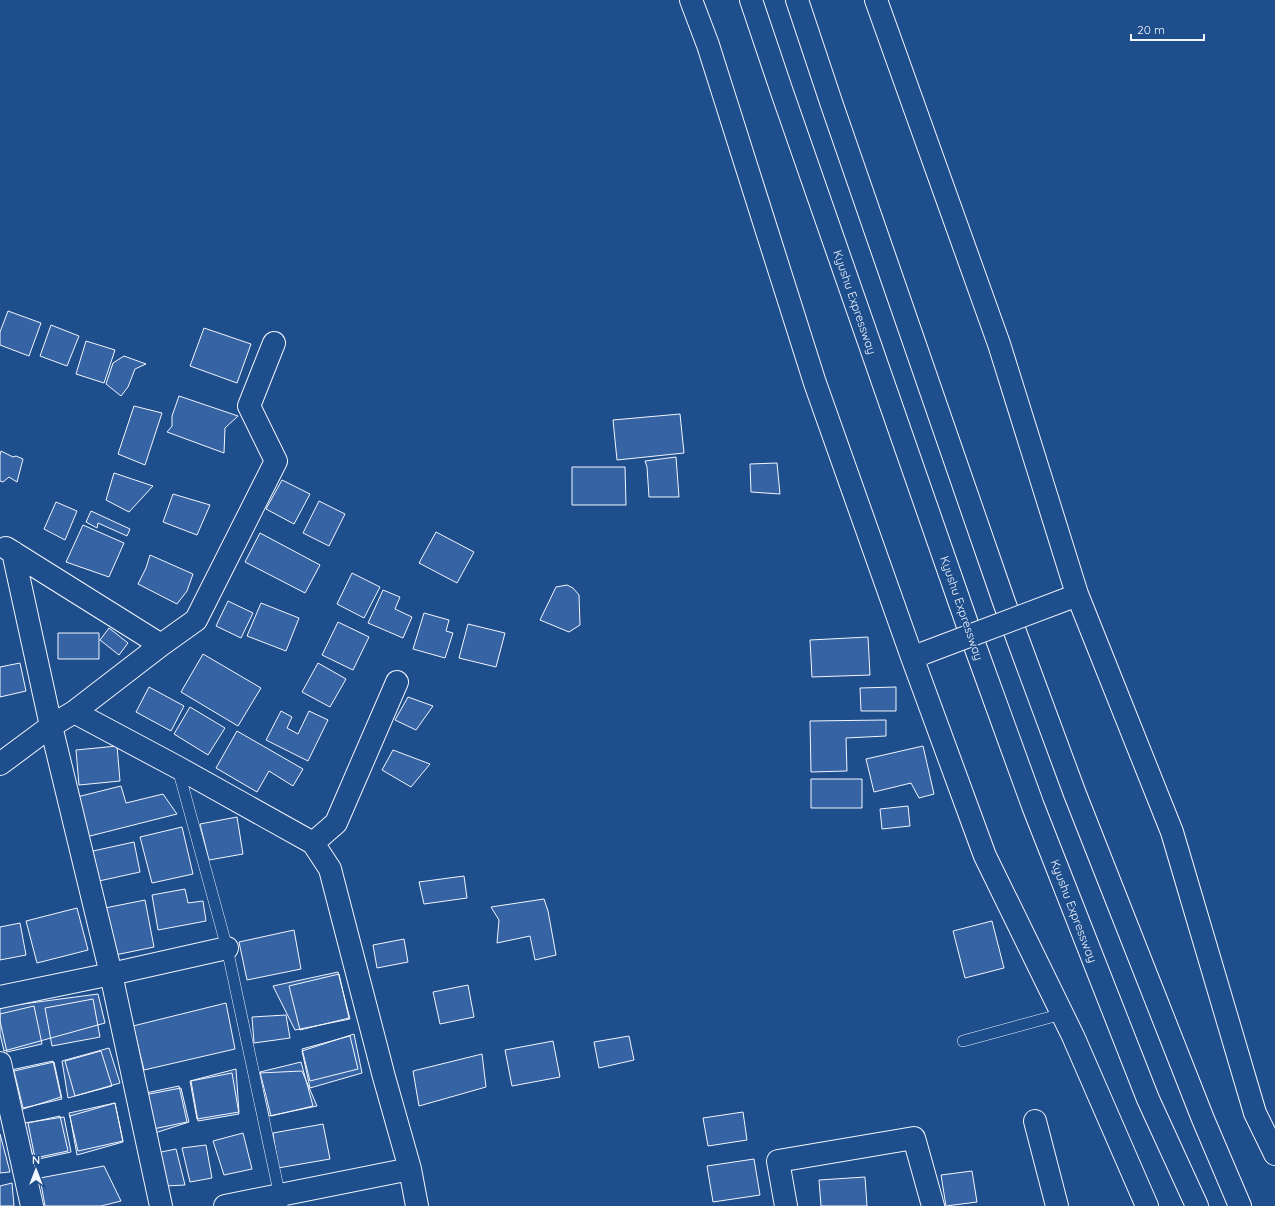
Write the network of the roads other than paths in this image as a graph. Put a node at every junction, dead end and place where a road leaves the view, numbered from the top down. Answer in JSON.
{"nodes":[{"id":1,"x":691,"y":0,"type":"edge"},
{"id":2,"x":751,"y":0,"type":"edge"},
{"id":3,"x":797,"y":0,"type":"edge"},
{"id":4,"x":876,"y":0,"type":"edge"},
{"id":5,"x":274,"y":343,"type":"dead end"},
{"id":6,"x":6,"y":548,"type":"edge"},
{"id":7,"x":1072,"y":597,"type":"junction"},
{"id":8,"x":161,"y":645,"type":"junction"},
{"id":9,"x":918,"y":655,"type":"junction"},
{"id":10,"x":397,"y":682,"type":"dead end"},
{"id":11,"x":74,"y":712,"type":"junction"},
{"id":12,"x":51,"y":726,"type":"junction"},
{"id":13,"x":0,"y":764,"type":"edge"},
{"id":14,"x":177,"y":767,"type":"junction"},
{"id":15,"x":313,"y":843,"type":"junction"},
{"id":16,"x":227,"y":948,"type":"junction"},
{"id":17,"x":111,"y":974,"type":"junction"},
{"id":18,"x":0,"y":997,"type":"edge"},
{"id":19,"x":1062,"y":1014,"type":"junction"},
{"id":20,"x":963,"y":1041,"type":"dead end"},
{"id":21,"x":0,"y":1063,"type":"edge"},
{"id":22,"x":1035,"y":1121,"type":"dead end"},
{"id":23,"x":1275,"y":1154,"type":"edge"},
{"id":24,"x":410,"y":1169,"type":"junction"},
{"id":25,"x":281,"y":1200,"type":"edge"},
{"id":26,"x":32,"y":1206,"type":"edge"},
{"id":27,"x":161,"y":1206,"type":"edge"},
{"id":28,"x":225,"y":1206,"type":"edge"},
{"id":29,"x":417,"y":1206,"type":"edge"},
{"id":30,"x":786,"y":1206,"type":"edge"},
{"id":31,"x":933,"y":1206,"type":"edge"},
{"id":32,"x":1057,"y":1206,"type":"edge"},
{"id":33,"x":1147,"y":1206,"type":"edge"},
{"id":34,"x":1197,"y":1206,"type":"edge"},
{"id":35,"x":1240,"y":1206,"type":"edge"}],
"edges":[{"from":1,"to":9,"type":"main road"},
{"from":2,"to":34,"type":"main road","name":"Kyushu Expressway"},
{"from":3,"to":35,"type":"main road"},
{"from":4,"to":7,"type":"main road"},
{"from":5,"to":8,"type":"main road"},
{"from":6,"to":8,"type":"main road"},
{"from":6,"to":12,"type":"main road"},
{"from":7,"to":9,"type":"main road","bridge":true},
{"from":7,"to":23,"type":"main road"},
{"from":8,"to":11,"type":"main road"},
{"from":9,"to":19,"type":"main road"},
{"from":10,"to":15,"type":"main road"},
{"from":11,"to":12,"type":"main road"},
{"from":11,"to":14,"type":"main road"},
{"from":12,"to":13,"type":"main road"},
{"from":12,"to":17,"type":"main road"},
{"from":14,"to":15,"type":"main road"},
{"from":14,"to":16,"type":"lane"},
{"from":15,"to":24,"type":"main road"},
{"from":16,"to":17,"type":"main road"},
{"from":16,"to":25,"type":"lane"},
{"from":17,"to":18,"type":"main road"},
{"from":17,"to":27,"type":"main road"},
{"from":19,"to":20,"type":"lane"},
{"from":19,"to":33,"type":"main road"},
{"from":21,"to":26,"type":"main road"},
{"from":22,"to":32,"type":"main road"},
{"from":24,"to":25,"type":"main road"},
{"from":24,"to":29,"type":"main road"},
{"from":25,"to":28,"type":"main road"},
{"from":30,"to":31,"type":"main road"}]}
